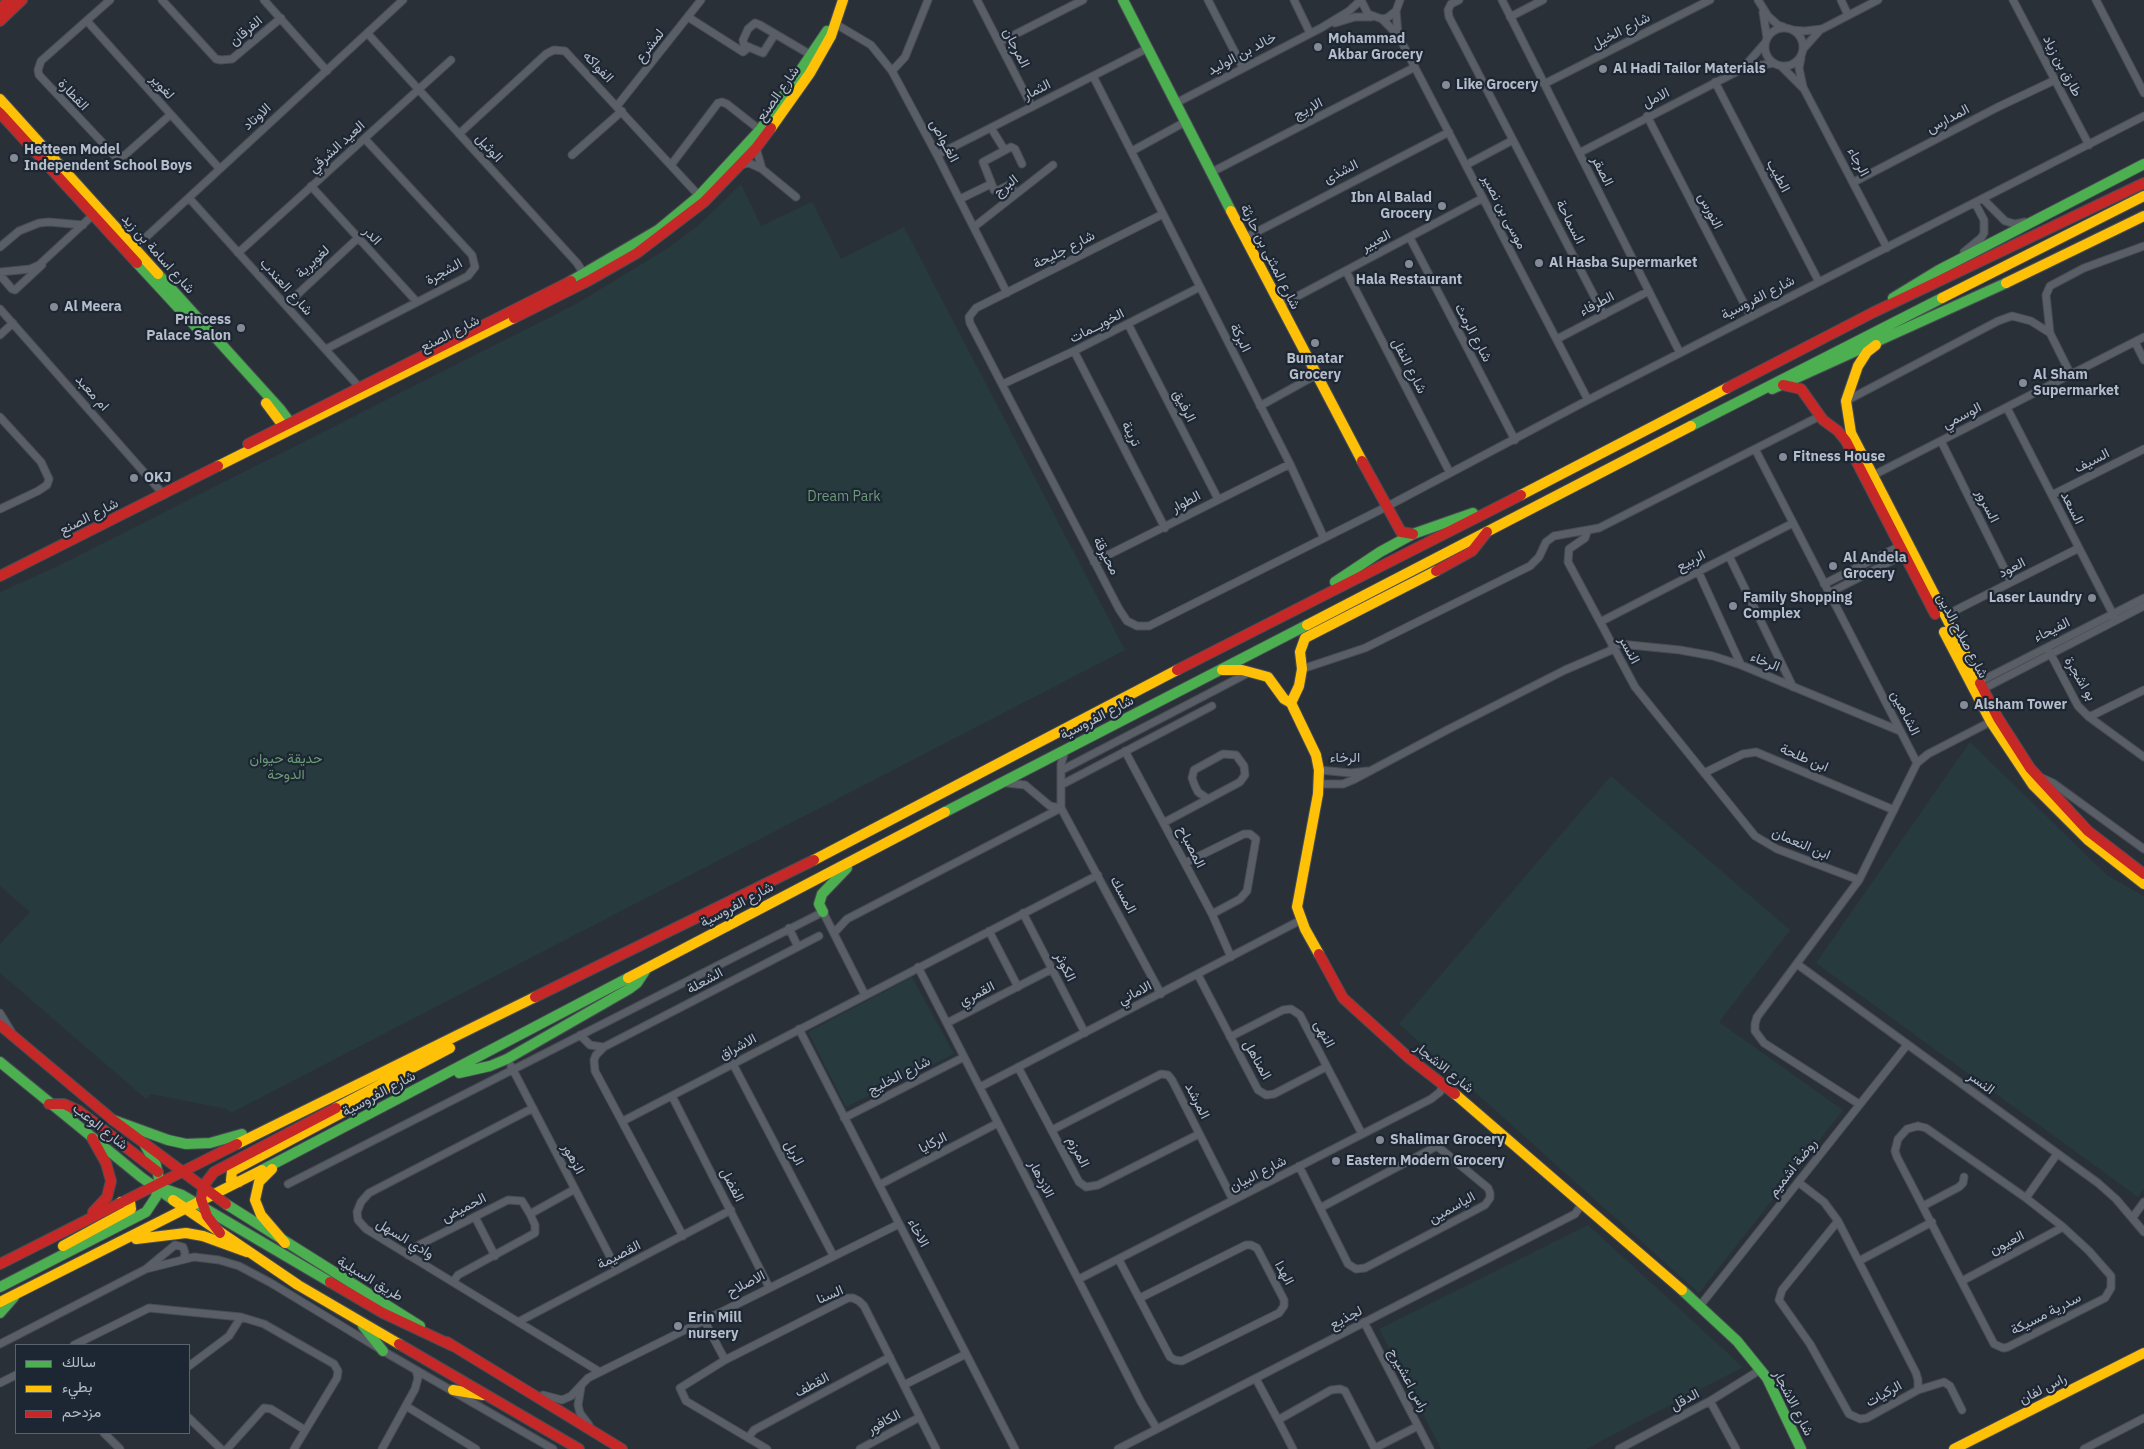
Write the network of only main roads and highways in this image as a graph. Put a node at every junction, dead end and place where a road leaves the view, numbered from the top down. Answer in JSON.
{"nodes":[{"id":1,"x":10,"y":0,"type":"edge"},
{"id":2,"x":22,"y":0,"type":"edge"},
{"id":3,"x":844,"y":0,"type":"edge"},
{"id":4,"x":1123,"y":0,"type":"edge"},
{"id":5,"x":0,"y":9,"type":"edge"},
{"id":6,"x":0,"y":21,"type":"edge"},
{"id":7,"x":834,"y":23,"type":"junction"},
{"id":8,"x":0,"y":99,"type":"edge"},
{"id":9,"x":0,"y":113,"type":"edge"},
{"id":10,"x":2144,"y":164,"type":"edge"},
{"id":11,"x":2144,"y":183,"type":"edge"},
{"id":12,"x":2144,"y":196,"type":"edge"},
{"id":13,"x":702,"y":199,"type":"junction"},
{"id":14,"x":2144,"y":216,"type":"edge"},
{"id":15,"x":131,"y":251,"type":"junction"},
{"id":16,"x":1874,"y":312,"type":"junction"},
{"id":17,"x":1881,"y":342,"type":"junction"},
{"id":18,"x":1783,"y":385,"type":"junction"},
{"id":19,"x":1735,"y":403,"type":"junction"},
{"id":20,"x":289,"y":427,"type":"junction"},
{"id":21,"x":1845,"y":431,"type":"junction"},
{"id":22,"x":1532,"y":489,"type":"junction"},
{"id":23,"x":163,"y":492,"type":"junction"},
{"id":24,"x":1396,"y":526,"type":"junction"},
{"id":25,"x":1487,"y":532,"type":"junction"},
{"id":26,"x":1413,"y":534,"type":"junction"},
{"id":27,"x":1388,"y":547,"type":"junction"},
{"id":28,"x":0,"y":569,"type":"edge"},
{"id":29,"x":0,"y":576,"type":"edge"},
{"id":30,"x":1305,"y":603,"type":"junction"},
{"id":31,"x":1219,"y":670,"type":"junction"},
{"id":32,"x":1291,"y":702,"type":"junction"},
{"id":33,"x":2034,"y":779,"type":"junction"},
{"id":34,"x":858,"y":857,"type":"junction"},
{"id":35,"x":2144,"y":874,"type":"edge"},
{"id":36,"x":2144,"y":884,"type":"edge"},
{"id":37,"x":821,"y":909,"type":"road end"},
{"id":38,"x":646,"y":969,"type":"junction"},
{"id":39,"x":571,"y":979,"type":"junction"},
{"id":40,"x":0,"y":1025,"type":"edge"},
{"id":41,"x":464,"y":1041,"type":"junction"},
{"id":42,"x":0,"y":1062,"type":"edge"},
{"id":43,"x":442,"y":1076,"type":"junction"},
{"id":44,"x":49,"y":1104,"type":"junction"},
{"id":45,"x":113,"y":1120,"type":"junction"},
{"id":46,"x":278,"y":1123,"type":"junction"},
{"id":47,"x":92,"y":1138,"type":"junction"},
{"id":48,"x":145,"y":1145,"type":"junction"},
{"id":49,"x":286,"y":1158,"type":"junction"},
{"id":50,"x":180,"y":1172,"type":"junction"},
{"id":51,"x":159,"y":1182,"type":"junction"},
{"id":52,"x":239,"y":1182,"type":"junction"},
{"id":53,"x":213,"y":1195,"type":"junction"},
{"id":54,"x":201,"y":1199,"type":"junction"},
{"id":55,"x":121,"y":1202,"type":"junction"},
{"id":56,"x":185,"y":1209,"type":"junction"},
{"id":57,"x":83,"y":1223,"type":"junction"},
{"id":58,"x":220,"y":1233,"type":"junction"},
{"id":59,"x":123,"y":1241,"type":"junction"},
{"id":60,"x":285,"y":1243,"type":"junction"},
{"id":61,"x":247,"y":1252,"type":"junction"},
{"id":62,"x":0,"y":1264,"type":"edge"},
{"id":63,"x":0,"y":1282,"type":"edge"},
{"id":64,"x":0,"y":1287,"type":"edge"},
{"id":65,"x":15,"y":1295,"type":"junction"},
{"id":66,"x":0,"y":1302,"type":"edge"},
{"id":67,"x":0,"y":1313,"type":"edge"},
{"id":68,"x":359,"y":1320,"type":"junction"},
{"id":69,"x":454,"y":1346,"type":"junction"},
{"id":70,"x":382,"y":1351,"type":"road end"},
{"id":71,"x":2144,"y":1353,"type":"edge"},
{"id":72,"x":2144,"y":1358,"type":"edge"},
{"id":73,"x":1760,"y":1370,"type":"junction"},
{"id":74,"x":453,"y":1390,"type":"road end"},
{"id":75,"x":491,"y":1396,"type":"junction"},
{"id":76,"x":579,"y":1449,"type":"edge"},
{"id":77,"x":622,"y":1449,"type":"edge"},
{"id":78,"x":1795,"y":1449,"type":"edge"},
{"id":79,"x":1802,"y":1449,"type":"edge"},
{"id":80,"x":1954,"y":1449,"type":"edge"},
{"id":81,"x":1967,"y":1449,"type":"edge"}],
"edges":[{"from":1,"to":5,"type":"main road"},
{"from":2,"to":6,"type":"main road"},
{"from":3,"to":7,"type":"main road","name":"شارع الصنع"},
{"from":4,"to":24,"type":"main road","name":"شارع المثنى بن حارثة"},
{"from":7,"to":13,"type":"main road","name":"شارع الصنع"},
{"from":7,"to":13,"type":"main road","name":"شارع الصنع"},
{"from":8,"to":15,"type":"main road","name":"شارع اسامة بن زيد"},
{"from":9,"to":15,"type":"main road","name":"شارع اسامة بن زيد"},
{"from":10,"to":16,"type":"main road","name":"شارع الفروسية"},
{"from":11,"to":16,"type":"main road","name":"شارع الفروسية"},
{"from":12,"to":19,"type":"main road","name":"شارع الفروسية"},
{"from":13,"to":20,"type":"main road","name":"شارع الصنع"},
{"from":14,"to":17,"type":"main road","name":"شارع الفروسية"},
{"from":15,"to":20,"type":"main road","name":"شارع اسامة بن زيد"},
{"from":16,"to":22,"type":"main road","name":"شارع الفروسية"},
{"from":17,"to":18,"type":"main road","name":"شارع الفروسية"},
{"from":17,"to":21,"type":"main road","name":"شارع صلاح الدين"},
{"from":18,"to":19,"type":"main road","name":"شارع الفروسية"},
{"from":18,"to":21,"type":"main road","name":"شارع صلاح الدين"},
{"from":19,"to":25,"type":"main road","name":"شارع الفروسية"},
{"from":20,"to":23,"type":"main road","name":"شارع الصنع"},
{"from":21,"to":33,"type":"main road","name":"شارع صلاح الدين"},
{"from":22,"to":26,"type":"main road","name":"شارع الفروسية"},
{"from":22,"to":30,"type":"main road","name":"شارع الفروسية"},
{"from":23,"to":28,"type":"main road","name":"شارع الصنع"},
{"from":23,"to":29,"type":"main road","name":"شارع الصنع"},
{"from":24,"to":26,"type":"main road"},
{"from":24,"to":27,"type":"main road"},
{"from":25,"to":31,"type":"main road","name":"شارع الفروسية"},
{"from":25,"to":32,"type":"main road","name":"شارع الفروسية"},
{"from":26,"to":27,"type":"main road","name":"شارع الفروسية"},
{"from":27,"to":30,"type":"main road","name":"شارع الفروسية"},
{"from":30,"to":39,"type":"main road","name":"شارع الفروسية"},
{"from":31,"to":32,"type":"main road","name":"شارع الاشجار"},
{"from":31,"to":34,"type":"main road","name":"شارع الفروسية"},
{"from":32,"to":73,"type":"main road","name":"شارع الاشجار"},
{"from":33,"to":35,"type":"main road","name":"شارع صلاح الدين"},
{"from":33,"to":36,"type":"main road","name":"شارع صلاح الدين"},
{"from":34,"to":37,"type":"main road"},
{"from":34,"to":38,"type":"main road","name":"شارع الفروسية"},
{"from":38,"to":43,"type":"main road","name":"شارع الفروسية"},
{"from":38,"to":43,"type":"main road"},
{"from":39,"to":41,"type":"main road"},
{"from":39,"to":46,"type":"main road","name":"شارع الفروسية"},
{"from":40,"to":45,"type":"main road","name":"شارع الوعب"},
{"from":41,"to":52,"type":"main road"},
{"from":41,"to":54,"type":"main road"},
{"from":42,"to":44,"type":"main road","name":"شارع الوعب"},
{"from":43,"to":49,"type":"main road","name":"شارع الفروسية"},
{"from":44,"to":47,"type":"main road","name":"شارع الوعب"},
{"from":44,"to":51,"type":"main road"},
{"from":45,"to":46,"type":"main road"},
{"from":45,"to":48,"type":"main road"},
{"from":46,"to":50,"type":"main road","name":"شارع الفروسية"},
{"from":47,"to":51,"type":"main road","name":"شارع الوعب"},
{"from":47,"to":57,"type":"main road"},
{"from":48,"to":50,"type":"main road"},
{"from":48,"to":51,"type":"main road"},
{"from":49,"to":52,"type":"main road","name":"شارع الفروسية"},
{"from":49,"to":60,"type":"main road"},
{"from":50,"to":51,"type":"main road","name":"شارع الفروسية"},
{"from":50,"to":54,"type":"main road"},
{"from":51,"to":54,"type":"main road"},
{"from":51,"to":55,"type":"main road","name":"شارع الفروسية"},
{"from":51,"to":56,"type":"main road","name":"شارع الوعب"},
{"from":51,"to":64,"type":"main road"},
{"from":52,"to":53,"type":"main road","name":"شارع الفروسية"},
{"from":53,"to":54,"type":"main road"},
{"from":53,"to":60,"type":"main road","name":"طريق السيلية"},
{"from":54,"to":56,"type":"main road"},
{"from":54,"to":58,"type":"main road"},
{"from":54,"to":69,"type":"main road"},
{"from":55,"to":57,"type":"main road","name":"شارع الفروسية"},
{"from":55,"to":63,"type":"main road"},
{"from":56,"to":58,"type":"main road"},
{"from":56,"to":59,"type":"main road"},
{"from":57,"to":62,"type":"main road","name":"شارع الفروسية"},
{"from":58,"to":61,"type":"main road"},
{"from":59,"to":61,"type":"main road"},
{"from":59,"to":65,"type":"main road"},
{"from":60,"to":69,"type":"main road","name":"طريق السيلية"},
{"from":61,"to":68,"type":"main road"},
{"from":65,"to":66,"type":"main road"},
{"from":65,"to":67,"type":"main road"},
{"from":68,"to":70,"type":"main road"},
{"from":68,"to":75,"type":"main road"},
{"from":69,"to":77,"type":"main road","name":"طريق السيلية"},
{"from":71,"to":80,"type":"main road","name":"راس لفان"},
{"from":72,"to":81,"type":"main road","name":"راس لفان"},
{"from":73,"to":78,"type":"main road","name":"شارع الاشجار"},
{"from":73,"to":79,"type":"main road","name":"شارع الاشجار"},
{"from":74,"to":75,"type":"main road"},
{"from":75,"to":76,"type":"main road"}]}
